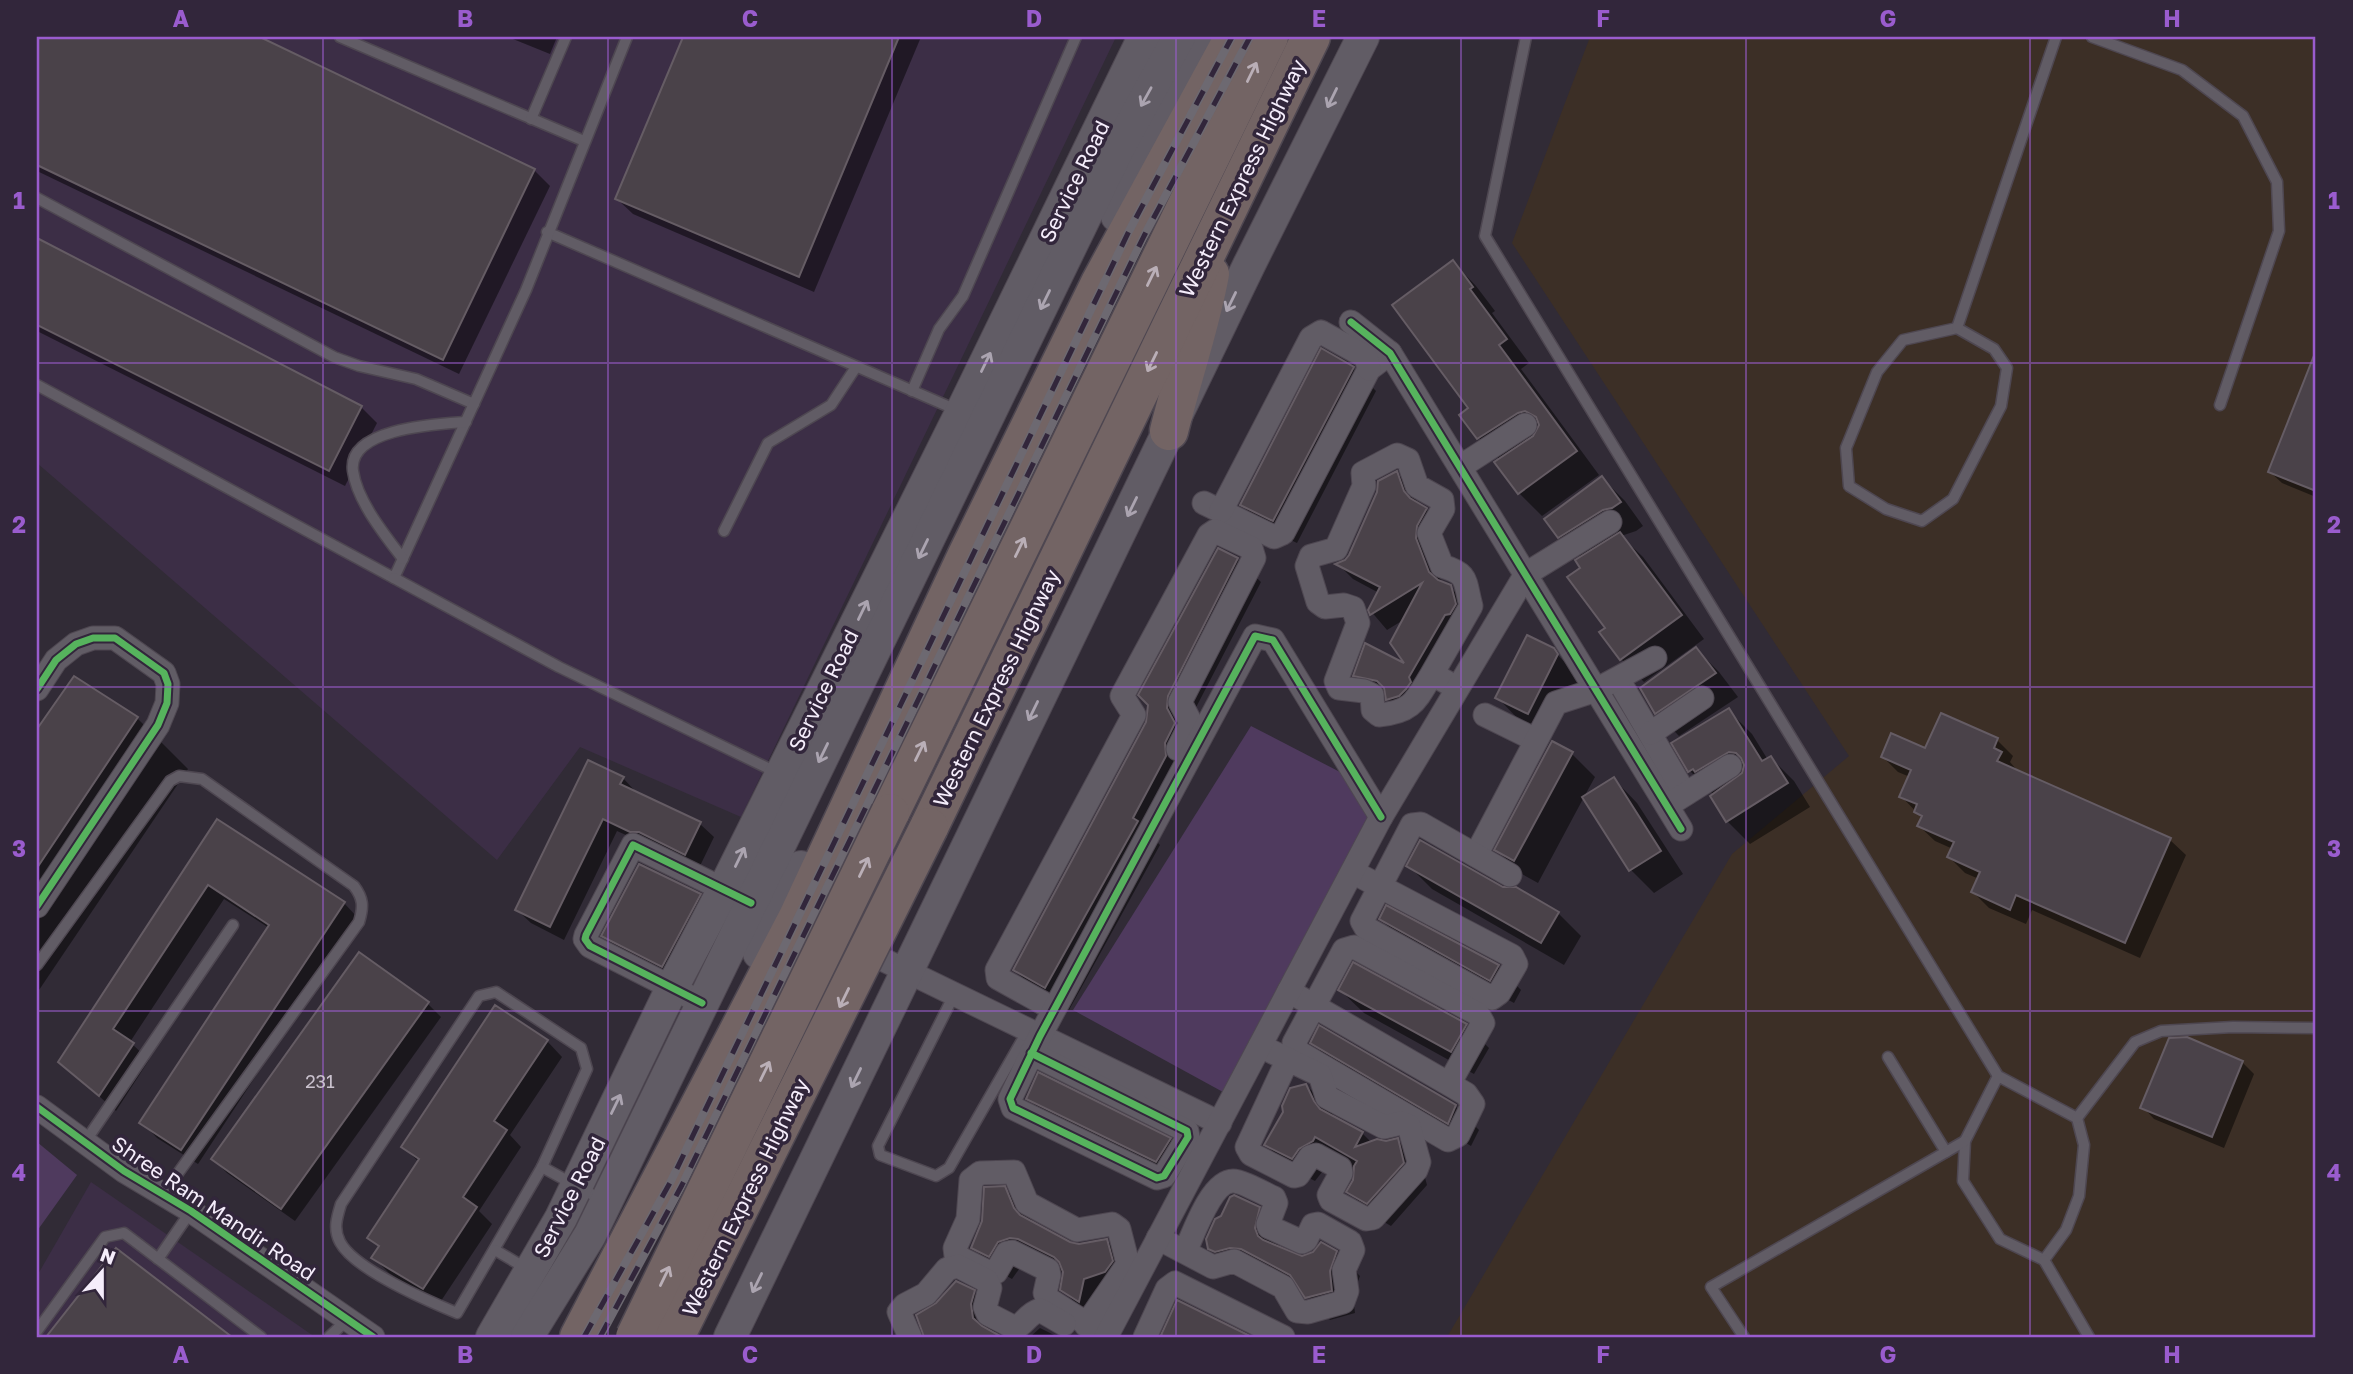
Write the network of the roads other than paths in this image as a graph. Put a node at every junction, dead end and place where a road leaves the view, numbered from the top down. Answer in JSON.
{"nodes":[{"id":1,"x":340,"y":37,"type":"edge"},
{"id":2,"x":566,"y":37,"type":"edge"},
{"id":3,"x":627,"y":37,"type":"edge"},
{"id":4,"x":1076,"y":37,"type":"edge"},
{"id":5,"x":1144,"y":37,"type":"edge"},
{"id":6,"x":1179,"y":37,"type":"edge"},
{"id":7,"x":1209,"y":37,"type":"edge"},
{"id":8,"x":1234,"y":37,"type":"edge"},
{"id":9,"x":1269,"y":37,"type":"edge"},
{"id":10,"x":1311,"y":37,"type":"edge"},
{"id":11,"x":1363,"y":37,"type":"edge"},
{"id":12,"x":1526,"y":37,"type":"edge"},
{"id":13,"x":2056,"y":37,"type":"edge"},
{"id":14,"x":2091,"y":37,"type":"edge"},
{"id":15,"x":531,"y":119,"type":"junction"},
{"id":16,"x":584,"y":141,"type":"junction"},
{"id":17,"x":1108,"y":141,"type":"junction"},
{"id":18,"x":37,"y":198,"type":"edge"},
{"id":19,"x":1217,"y":227,"type":"junction"},
{"id":20,"x":547,"y":232,"type":"junction"},
{"id":21,"x":1351,"y":322,"type":"dead end"},
{"id":22,"x":1957,"y":328,"type":"junction"},
{"id":23,"x":1390,"y":353,"type":"junction"},
{"id":24,"x":856,"y":367,"type":"junction"},
{"id":25,"x":1369,"y":369,"type":"junction"},
{"id":26,"x":37,"y":385,"type":"edge"},
{"id":27,"x":912,"y":391,"type":"junction"},
{"id":28,"x":474,"y":404,"type":"junction"},
{"id":29,"x":2220,"y":405,"type":"dead end"},
{"id":30,"x":973,"y":419,"type":"junction"},
{"id":31,"x":466,"y":422,"type":"junction"},
{"id":32,"x":1525,"y":425,"type":"dead end"},
{"id":33,"x":1169,"y":431,"type":"junction"},
{"id":34,"x":1460,"y":467,"type":"junction"},
{"id":35,"x":927,"y":511,"type":"junction"},
{"id":36,"x":1610,"y":522,"type":"dead end"},
{"id":37,"x":724,"y":531,"type":"dead end"},
{"id":38,"x":403,"y":559,"type":"junction"},
{"id":39,"x":1526,"y":574,"type":"junction"},
{"id":40,"x":394,"y":578,"type":"junction"},
{"id":41,"x":1655,"y":658,"type":"dead end"},
{"id":42,"x":1432,"y":674,"type":"junction"},
{"id":43,"x":1618,"y":679,"type":"junction"},
{"id":44,"x":1457,"y":688,"type":"junction"},
{"id":45,"x":37,"y":689,"type":"edge"},
{"id":46,"x":1596,"y":690,"type":"junction"},
{"id":47,"x":1702,"y":698,"type":"dead end"},
{"id":48,"x":1485,"y":715,"type":"dead end"},
{"id":49,"x":1651,"y":733,"type":"junction"},
{"id":50,"x":1536,"y":740,"type":"junction"},
{"id":51,"x":1730,"y":766,"type":"dead end"},
{"id":52,"x":781,"y":775,"type":"junction"},
{"id":53,"x":1676,"y":800,"type":"junction"},
{"id":54,"x":1381,"y":817,"type":"junction"},
{"id":55,"x":773,"y":823,"type":"junction"},
{"id":56,"x":1681,"y":829,"type":"dead end"},
{"id":57,"x":1476,"y":855,"type":"junction"},
{"id":58,"x":1353,"y":872,"type":"junction"},
{"id":59,"x":1510,"y":876,"type":"dead end"},
{"id":60,"x":1379,"y":886,"type":"junction"},
{"id":61,"x":729,"y":892,"type":"junction"},
{"id":62,"x":37,"y":906,"type":"edge"},
{"id":63,"x":798,"y":917,"type":"junction"},
{"id":64,"x":233,"y":925,"type":"dead end"},
{"id":65,"x":37,"y":965,"type":"edge"},
{"id":66,"x":907,"y":973,"type":"junction"},
{"id":67,"x":668,"y":986,"type":"junction"},
{"id":68,"x":1289,"y":991,"type":"junction"},
{"id":69,"x":954,"y":995,"type":"junction"},
{"id":70,"x":702,"y":1003,"type":"junction"},
{"id":71,"x":1043,"y":1003,"type":"junction"},
{"id":72,"x":1314,"y":1006,"type":"junction"},
{"id":73,"x":2316,"y":1028,"type":"edge"},
{"id":74,"x":1033,"y":1040,"type":"junction"},
{"id":75,"x":1260,"y":1046,"type":"junction"},
{"id":76,"x":1888,"y":1057,"type":"dead end"},
{"id":77,"x":1288,"y":1059,"type":"junction"},
{"id":78,"x":1998,"y":1076,"type":"junction"},
{"id":79,"x":1449,"y":1083,"type":"junction"},
{"id":80,"x":37,"y":1107,"type":"edge"},
{"id":81,"x":2077,"y":1118,"type":"junction"},
{"id":82,"x":1220,"y":1123,"type":"junction"},
{"id":83,"x":1965,"y":1141,"type":"junction"},
{"id":84,"x":85,"y":1142,"type":"junction"},
{"id":85,"x":1946,"y":1152,"type":"junction"},
{"id":86,"x":542,"y":1167,"type":"junction"},
{"id":87,"x":576,"y":1186,"type":"junction"},
{"id":88,"x":163,"y":1194,"type":"junction"},
{"id":89,"x":606,"y":1202,"type":"junction"},
{"id":90,"x":191,"y":1211,"type":"junction"},
{"id":91,"x":1158,"y":1238,"type":"junction"},
{"id":92,"x":495,"y":1250,"type":"junction"},
{"id":93,"x":1185,"y":1252,"type":"junction"},
{"id":94,"x":158,"y":1259,"type":"junction"},
{"id":95,"x":2044,"y":1260,"type":"junction"},
{"id":96,"x":545,"y":1278,"type":"junction"},
{"id":97,"x":347,"y":1320,"type":"junction"},
{"id":98,"x":37,"y":1331,"type":"edge"},
{"id":99,"x":1091,"y":1332,"type":"edge"},
{"id":100,"x":261,"y":1337,"type":"edge"},
{"id":101,"x":329,"y":1337,"type":"edge"},
{"id":102,"x":373,"y":1337,"type":"edge"},
{"id":103,"x":492,"y":1337,"type":"edge"},
{"id":104,"x":527,"y":1337,"type":"edge"},
{"id":105,"x":563,"y":1337,"type":"edge"},
{"id":106,"x":579,"y":1337,"type":"edge"},
{"id":107,"x":635,"y":1337,"type":"edge"},
{"id":108,"x":675,"y":1337,"type":"edge"},
{"id":109,"x":730,"y":1337,"type":"edge"},
{"id":110,"x":910,"y":1337,"type":"edge"},
{"id":111,"x":1136,"y":1337,"type":"edge"},
{"id":112,"x":1145,"y":1337,"type":"edge"},
{"id":113,"x":1283,"y":1337,"type":"edge"},
{"id":114,"x":1744,"y":1337,"type":"edge"},
{"id":115,"x":2089,"y":1337,"type":"edge"}],
"edges":[{"from":1,"to":15,"type":"lane"},
{"from":2,"to":15,"type":"lane"},
{"from":3,"to":16,"type":"lane"},
{"from":4,"to":27,"type":"lane"},
{"from":5,"to":17,"type":"main road","name":"Service Road"},
{"from":6,"to":17,"type":"main road","one_way":true},
{"from":7,"to":105,"type":"main road"},
{"from":8,"to":63,"type":"highway"},
{"from":107,"to":9,"type":"highway","name":"Western Express Highway","one_way":true,"bridge":true},
{"from":10,"to":19,"type":"highway","name":"Western Express Highway"},
{"from":11,"to":33,"type":"main road","one_way":true},
{"from":12,"to":78,"type":"lane"},
{"from":13,"to":22,"type":"lane"},
{"from":14,"to":29,"type":"lane"},
{"from":15,"to":16,"type":"lane"},
{"from":16,"to":20,"type":"lane"},
{"from":17,"to":30,"type":"main road","name":"Service Road"},
{"from":18,"to":28,"type":"lane"},
{"from":19,"to":33,"type":"highway"},
{"from":19,"to":108,"type":"highway","name":"Western Express Highway","one_way":true,"bridge":true},
{"from":20,"to":24,"type":"lane"},
{"from":20,"to":28,"type":"lane"},
{"from":21,"to":23,"type":"street"},
{"from":22,"to":22,"type":"lane"},
{"from":23,"to":25,"type":"street"},
{"from":23,"to":34,"type":"street"},
{"from":24,"to":27,"type":"lane"},
{"from":24,"to":37,"type":"lane"},
{"from":25,"to":25,"type":"street"},
{"from":26,"to":40,"type":"lane"},
{"from":27,"to":30,"type":"lane"},
{"from":28,"to":31,"type":"lane"},
{"from":30,"to":35,"type":"main road","name":"Service Road"},
{"from":31,"to":38,"type":"lane"},
{"from":31,"to":38,"type":"lane"},
{"from":32,"to":34,"type":"street"},
{"from":33,"to":66,"type":"main road","one_way":true},
{"from":34,"to":39,"type":"street"},
{"from":52,"to":35,"type":"main road","name":"Service Road","one_way":true},
{"from":35,"to":55,"type":"main road","one_way":true},
{"from":36,"to":39,"type":"street"},
{"from":38,"to":40,"type":"lane"},
{"from":39,"to":44,"type":"street"},
{"from":39,"to":46,"type":"street"},
{"from":40,"to":52,"type":"lane"},
{"from":41,"to":43,"type":"street"},
{"from":42,"to":42,"type":"street"},
{"from":42,"to":44,"type":"street"},
{"from":43,"to":46,"type":"street"},
{"from":43,"to":49,"type":"street"},
{"from":44,"to":54,"type":"street"},
{"from":45,"to":62,"type":"street"},
{"from":46,"to":50,"type":"street"},
{"from":46,"to":53,"type":"street"},
{"from":47,"to":49,"type":"street"},
{"from":48,"to":50,"type":"street"},
{"from":49,"to":53,"type":"street"},
{"from":50,"to":57,"type":"street"},
{"from":51,"to":53,"type":"street"},
{"from":52,"to":55,"type":"main road","name":"Service Road"},
{"from":53,"to":56,"type":"street"},
{"from":54,"to":58,"type":"street"},
{"from":54,"to":74,"type":"street"},
{"from":55,"to":61,"type":"main road","name":"Service Road"},
{"from":57,"to":59,"type":"street"},
{"from":57,"to":60,"type":"street"},
{"from":58,"to":60,"type":"street"},
{"from":58,"to":68,"type":"street"},
{"from":60,"to":60,"type":"street"},
{"from":61,"to":67,"type":"main road","name":"Service Road"},
{"from":61,"to":67,"type":"street"},
{"from":61,"to":70,"type":"main road"},
{"from":63,"to":66,"type":"street"},
{"from":63,"to":106,"type":"highway"},
{"from":64,"to":84,"type":"lane"},
{"from":65,"to":88,"type":"lane"},
{"from":66,"to":69,"type":"street"},
{"from":66,"to":109,"type":"main road","one_way":true},
{"from":67,"to":70,"type":"street"},
{"from":87,"to":67,"type":"main road","name":"Service Road","one_way":true},
{"from":68,"to":72,"type":"street"},
{"from":68,"to":75,"type":"street"},
{"from":69,"to":74,"type":"street"},
{"from":69,"to":74,"type":"lane"},
{"from":70,"to":89,"type":"main road"},
{"from":71,"to":71,"type":"street"},
{"from":71,"to":74,"type":"street"},
{"from":72,"to":79,"type":"street"},
{"from":72,"to":79,"type":"street"},
{"from":72,"to":79,"type":"street"},
{"from":73,"to":81,"type":"lane"},
{"from":74,"to":74,"type":"street"},
{"from":74,"to":82,"type":"street"},
{"from":75,"to":77,"type":"street"},
{"from":75,"to":82,"type":"street"},
{"from":76,"to":85,"type":"lane"},
{"from":77,"to":77,"type":"street"},
{"from":78,"to":81,"type":"lane"},
{"from":78,"to":83,"type":"lane"},
{"from":80,"to":84,"type":"street","name":"Shree Ram Mandir Road"},
{"from":81,"to":95,"type":"lane"},
{"from":82,"to":91,"type":"street"},
{"from":83,"to":85,"type":"lane"},
{"from":83,"to":95,"type":"lane"},
{"from":84,"to":88,"type":"street","name":"Shree Ram Mandir Road"},
{"from":85,"to":114,"type":"lane"},
{"from":86,"to":87,"type":"lane"},
{"from":86,"to":92,"type":"lane"},
{"from":86,"to":92,"type":"lane"},
{"from":87,"to":89,"type":"lane"},
{"from":87,"to":96,"type":"main road","name":"Service Road"},
{"from":88,"to":90,"type":"street","name":"Shree Ram Mandir Road"},
{"from":89,"to":96,"type":"main road"},
{"from":90,"to":94,"type":"lane"},
{"from":90,"to":97,"type":"street","name":"Shree Ram Mandir Road"},
{"from":91,"to":93,"type":"street"},
{"from":91,"to":99,"type":"street"},
{"from":92,"to":96,"type":"lane"},
{"from":93,"to":93,"type":"street"},
{"from":94,"to":98,"type":"lane"},
{"from":94,"to":100,"type":"lane"},
{"from":95,"to":115,"type":"lane"},
{"from":96,"to":103,"type":"main road","name":"Service Road"},
{"from":96,"to":104,"type":"main road"},
{"from":97,"to":101,"type":"lane"},
{"from":97,"to":102,"type":"street","name":"Shree Ram Mandir Road"},
{"from":99,"to":99,"type":"street"},
{"from":99,"to":110,"type":"street"},
{"from":99,"to":111,"type":"street"},
{"from":112,"to":113,"type":"street"}]}
